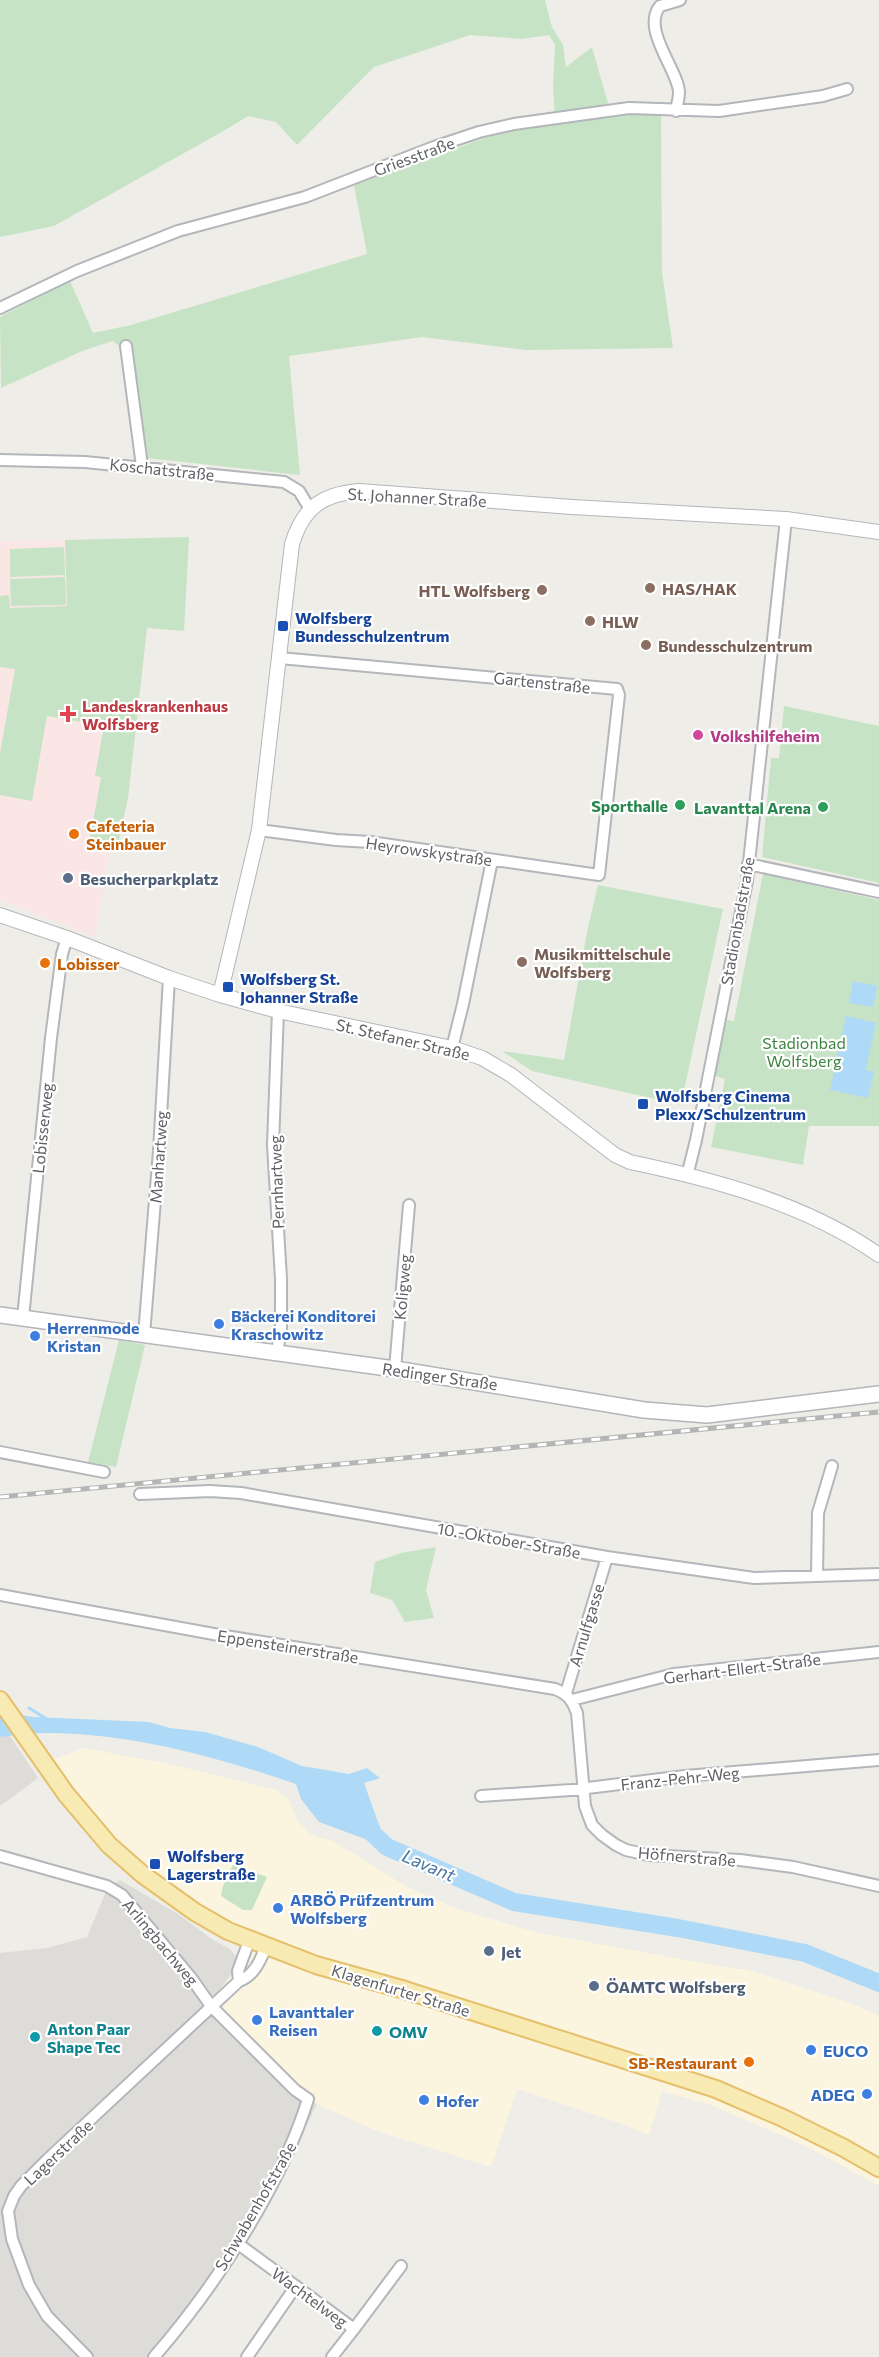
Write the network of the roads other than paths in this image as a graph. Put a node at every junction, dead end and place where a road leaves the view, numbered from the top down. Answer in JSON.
{"nodes":[{"id":1,"x":680,"y":0,"type":"edge"},
{"id":2,"x":847,"y":89,"type":"dead end"},
{"id":3,"x":676,"y":111,"type":"junction"},
{"id":4,"x":0,"y":308,"type":"edge"},
{"id":5,"x":126,"y":346,"type":"dead end"},
{"id":6,"x":0,"y":460,"type":"edge"},
{"id":7,"x":142,"y":466,"type":"junction"},
{"id":8,"x":310,"y":509,"type":"junction"},
{"id":9,"x":786,"y":519,"type":"junction"},
{"id":10,"x":879,"y":532,"type":"edge"},
{"id":11,"x":280,"y":658,"type":"junction"},
{"id":12,"x":260,"y":830,"type":"junction"},
{"id":13,"x":492,"y":860,"type":"junction"},
{"id":14,"x":748,"y":864,"type":"junction"},
{"id":15,"x":599,"y":875,"type":"joint"},
{"id":16,"x":879,"y":892,"type":"edge"},
{"id":17,"x":0,"y":915,"type":"edge"},
{"id":18,"x":67,"y":938,"type":"junction"},
{"id":19,"x":169,"y":978,"type":"junction"},
{"id":20,"x":220,"y":995,"type":"junction"},
{"id":21,"x":278,"y":1011,"type":"junction"},
{"id":22,"x":452,"y":1048,"type":"junction"},
{"id":23,"x":687,"y":1176,"type":"junction"},
{"id":24,"x":410,"y":1205,"type":"dead end"},
{"id":25,"x":879,"y":1255,"type":"edge"},
{"id":26,"x":0,"y":1315,"type":"edge"},
{"id":27,"x":23,"y":1318,"type":"junction"},
{"id":28,"x":144,"y":1335,"type":"junction"},
{"id":29,"x":277,"y":1352,"type":"junction"},
{"id":30,"x":395,"y":1369,"type":"junction"},
{"id":31,"x":879,"y":1394,"type":"edge"},
{"id":32,"x":0,"y":1452,"type":"edge"},
{"id":33,"x":832,"y":1466,"type":"dead end"},
{"id":34,"x":104,"y":1472,"type":"dead end"},
{"id":35,"x":140,"y":1494,"type":"dead end"},
{"id":36,"x":607,"y":1557,"type":"junction"},
{"id":37,"x":879,"y":1574,"type":"edge"},
{"id":38,"x":817,"y":1575,"type":"junction"},
{"id":39,"x":0,"y":1595,"type":"edge"},
{"id":40,"x":879,"y":1652,"type":"edge"},
{"id":41,"x":569,"y":1697,"type":"junction"},
{"id":42,"x":0,"y":1700,"type":"edge"},
{"id":43,"x":879,"y":1760,"type":"edge"},
{"id":44,"x":584,"y":1788,"type":"junction"},
{"id":45,"x":480,"y":1796,"type":"dead end"},
{"id":46,"x":0,"y":1856,"type":"edge"},
{"id":47,"x":879,"y":1886,"type":"edge"},
{"id":48,"x":249,"y":1941,"type":"junction"},
{"id":49,"x":266,"y":1947,"type":"junction"},
{"id":50,"x":238,"y":1981,"type":"junction"},
{"id":51,"x":211,"y":2006,"type":"junction"},
{"id":52,"x":879,"y":2168,"type":"edge"},
{"id":53,"x":4,"y":2212,"type":"edge"},
{"id":54,"x":237,"y":2243,"type":"junction"},
{"id":55,"x":401,"y":2265,"type":"dead end"},
{"id":56,"x":296,"y":2286,"type":"junction"},
{"id":57,"x":354,"y":2329,"type":"junction"},
{"id":58,"x":87,"y":2357,"type":"edge"},
{"id":59,"x":154,"y":2357,"type":"edge"},
{"id":60,"x":247,"y":2357,"type":"edge"},
{"id":61,"x":332,"y":2357,"type":"edge"}],
"edges":[{"from":1,"to":3,"type":"street"},
{"from":2,"to":3,"type":"street","name":"Griesstraße"},
{"from":3,"to":4,"type":"street","name":"Griesstraße"},
{"from":5,"to":7,"type":"street"},
{"from":6,"to":7,"type":"street","name":"Koschatstraße"},
{"from":7,"to":8,"type":"street","name":"Koschatstraße"},
{"from":8,"to":9,"type":"street","name":"St. Johanner Straße"},
{"from":8,"to":11,"type":"street"},
{"from":9,"to":10,"type":"street","name":"St. Johanner Straße"},
{"from":9,"to":14,"type":"street","name":"Stadionbadstraße"},
{"from":11,"to":12,"type":"street"},
{"from":11,"to":15,"type":"street","name":"Gartenstraße"},
{"from":12,"to":13,"type":"street","name":"Heyrowskystraße"},
{"from":12,"to":20,"type":"street"},
{"from":13,"to":15,"type":"street","name":"Heyrowskystraße"},
{"from":13,"to":22,"type":"street"},
{"from":14,"to":16,"type":"street"},
{"from":14,"to":23,"type":"street","name":"Stadionbadstraße"},
{"from":17,"to":18,"type":"street","name":"St. Stefaner Straße"},
{"from":18,"to":19,"type":"street","name":"St. Stefaner Straße"},
{"from":18,"to":27,"type":"street","name":"Lobisserweg"},
{"from":19,"to":20,"type":"street","name":"St. Stefaner Straße"},
{"from":19,"to":28,"type":"street","name":"Manhartweg"},
{"from":20,"to":21,"type":"street","name":"St. Stefaner Straße"},
{"from":21,"to":22,"type":"street","name":"St. Stefaner Straße"},
{"from":21,"to":29,"type":"street","name":"Pernhartweg"},
{"from":22,"to":23,"type":"street","name":"St. Stefaner Straße"},
{"from":23,"to":25,"type":"street","name":"St. Stefaner Straße"},
{"from":24,"to":30,"type":"street","name":"Koligweg"},
{"from":26,"to":27,"type":"main road","name":"Redinger Straße"},
{"from":27,"to":28,"type":"main road","name":"Redinger Straße"},
{"from":28,"to":29,"type":"main road","name":"Redinger Straße"},
{"from":29,"to":30,"type":"main road","name":"Redinger Straße"},
{"from":30,"to":31,"type":"main road","name":"Redinger Straße"},
{"from":32,"to":34,"type":"street"},
{"from":33,"to":38,"type":"street"},
{"from":35,"to":36,"type":"street","name":"10.-Oktober-Straße"},
{"from":36,"to":38,"type":"street","name":"10.-Oktober-Straße"},
{"from":36,"to":41,"type":"street","name":"Arnulfgasse"},
{"from":37,"to":38,"type":"street","name":"10.-Oktober-Straße"},
{"from":39,"to":41,"type":"street","name":"Eppensteinerstraße"},
{"from":40,"to":41,"type":"street","name":"Gerhart-Ellert-Straße"},
{"from":41,"to":44,"type":"street","name":"Höfnerstraße"},
{"from":42,"to":48,"type":"main road","name":"Klagenfurter Straße"},
{"from":43,"to":44,"type":"street","name":"Franz-Pehr-Weg"},
{"from":44,"to":45,"type":"street","name":"Franz-Pehr-Weg"},
{"from":44,"to":47,"type":"street","name":"Höfnerstraße"},
{"from":46,"to":51,"type":"street","name":"Arlingbachweg"},
{"from":48,"to":49,"type":"main road","name":"Klagenfurter Straße"},
{"from":48,"to":50,"type":"street"},
{"from":49,"to":50,"type":"street","name":"Lagerstraße"},
{"from":49,"to":52,"type":"main road","name":"Klagenfurter Straße"},
{"from":50,"to":51,"type":"street","name":"Lagerstraße"},
{"from":51,"to":53,"type":"street","name":"Lagerstraße"},
{"from":51,"to":54,"type":"street","name":"Schwabenhofstraße"},
{"from":53,"to":58,"type":"street","name":"Lagerstraße"},
{"from":54,"to":56,"type":"street","name":"Wachtelweg"},
{"from":54,"to":59,"type":"street","name":"Schwabenhofstraße"},
{"from":55,"to":57,"type":"street"},
{"from":56,"to":57,"type":"street","name":"Wachtelweg"},
{"from":56,"to":60,"type":"street"},
{"from":57,"to":61,"type":"street","name":"Wachtelweg"}]}
